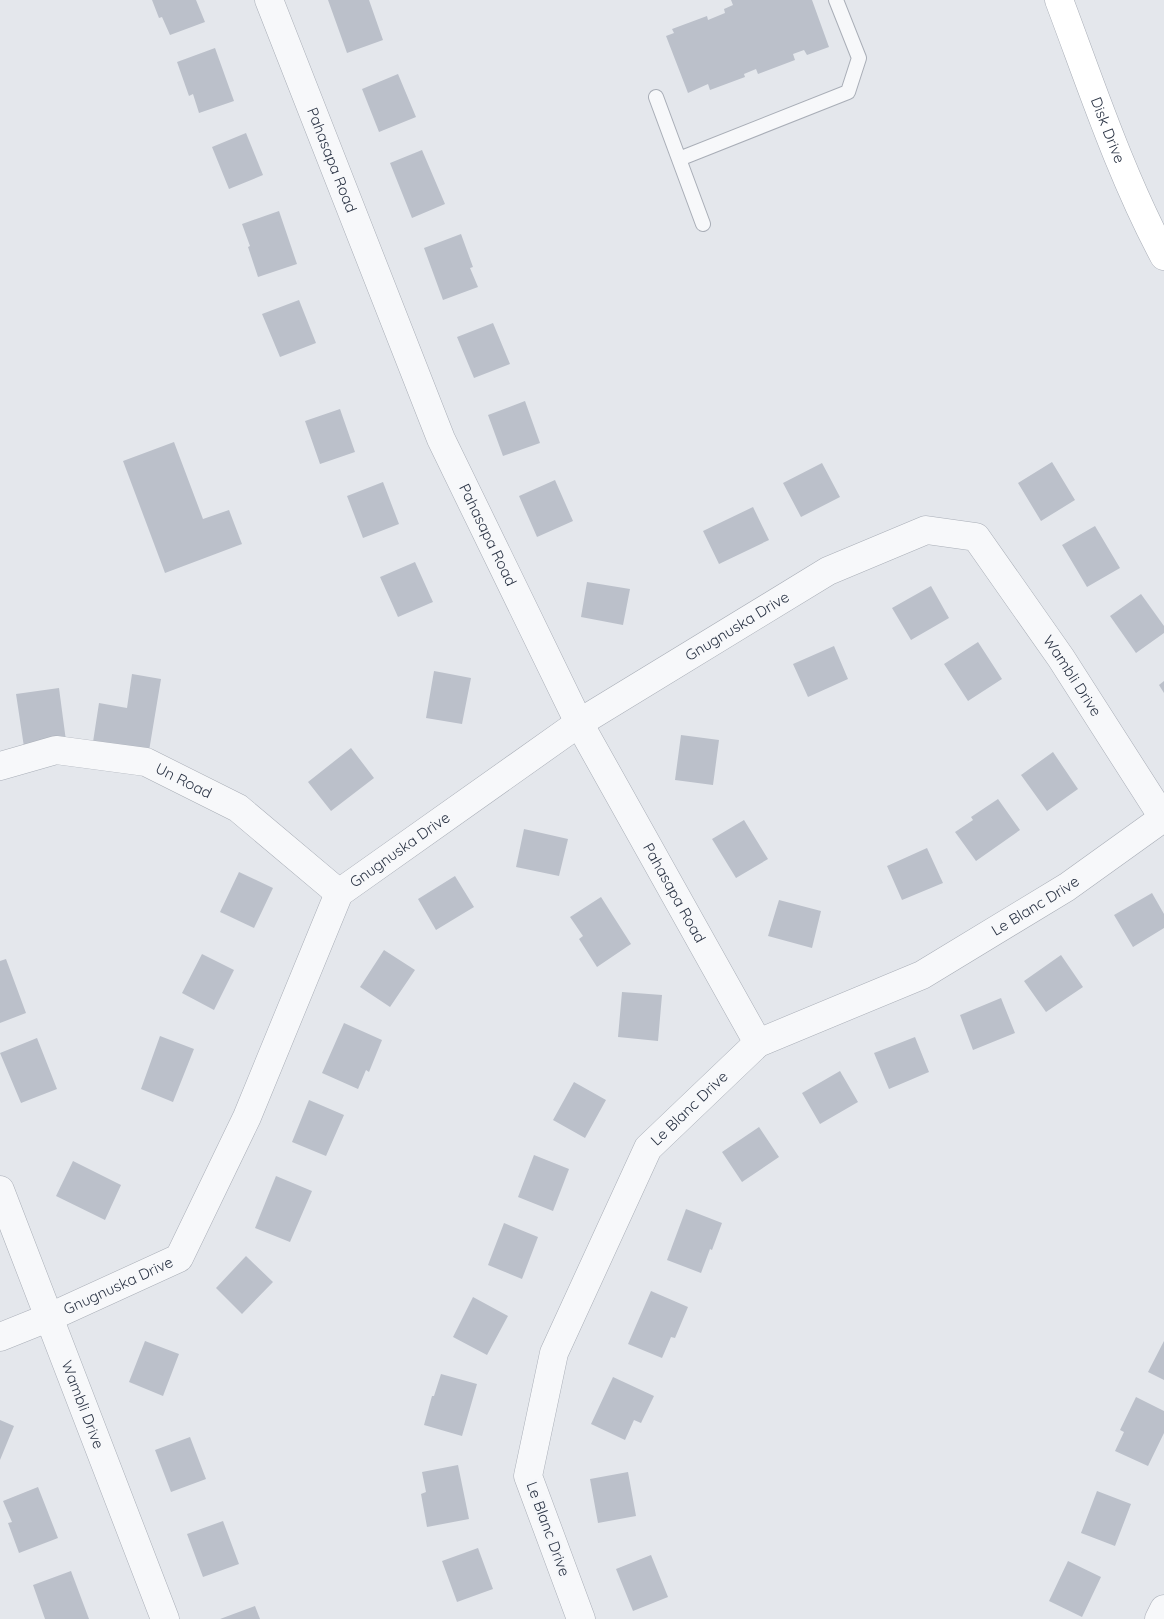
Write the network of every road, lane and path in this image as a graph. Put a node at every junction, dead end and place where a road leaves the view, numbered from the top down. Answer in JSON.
{"nodes":[{"id":1,"x":269,"y":0,"type":"edge"},
{"id":2,"x":836,"y":0,"type":"edge"},
{"id":3,"x":1059,"y":0,"type":"edge"},
{"id":4,"x":656,"y":97,"type":"dead end"},
{"id":5,"x":679,"y":159,"type":"junction"},
{"id":6,"x":703,"y":224,"type":"dead end"},
{"id":7,"x":1164,"y":256,"type":"edge"},
{"id":8,"x":976,"y":537,"type":"joint"},
{"id":9,"x":579,"y":723,"type":"junction"},
{"id":10,"x":0,"y":766,"type":"edge"},
{"id":11,"x":1163,"y":818,"type":"edge"},
{"id":12,"x":339,"y":893,"type":"junction"},
{"id":13,"x":758,"y":1043,"type":"junction"},
{"id":14,"x":0,"y":1190,"type":"edge"},
{"id":15,"x":50,"y":1317,"type":"junction"},
{"id":16,"x":0,"y":1337,"type":"edge"},
{"id":17,"x":1164,"y":1609,"type":"edge"},
{"id":18,"x":164,"y":1619,"type":"edge"},
{"id":19,"x":580,"y":1619,"type":"edge"},
{"id":20,"x":1159,"y":1619,"type":"edge"}],
"edges":[{"from":1,"to":9,"type":"street","name":"Pahasapa Road"},
{"from":2,"to":5,"type":"lane"},
{"from":3,"to":7,"type":"street","name":"Disk Drive"},
{"from":4,"to":5,"type":"lane"},
{"from":5,"to":6,"type":"lane"},
{"from":8,"to":9,"type":"street","name":"Gnugnuska Drive"},
{"from":8,"to":11,"type":"street","name":"Wambli Drive"},
{"from":9,"to":12,"type":"street","name":"Gnugnuska Drive"},
{"from":9,"to":13,"type":"street","name":"Pahasapa Road"},
{"from":10,"to":12,"type":"street","name":"Un Road"},
{"from":11,"to":13,"type":"street","name":"Le Blanc Drive"},
{"from":12,"to":15,"type":"street","name":"Gnugnuska Drive"},
{"from":13,"to":19,"type":"street","name":"Le Blanc Drive"},
{"from":14,"to":15,"type":"street","name":"Wambli Drive"},
{"from":15,"to":16,"type":"street","name":"Gnugnuska Drive"},
{"from":15,"to":18,"type":"street","name":"Wambli Drive"},
{"from":17,"to":20,"type":"street"}]}
